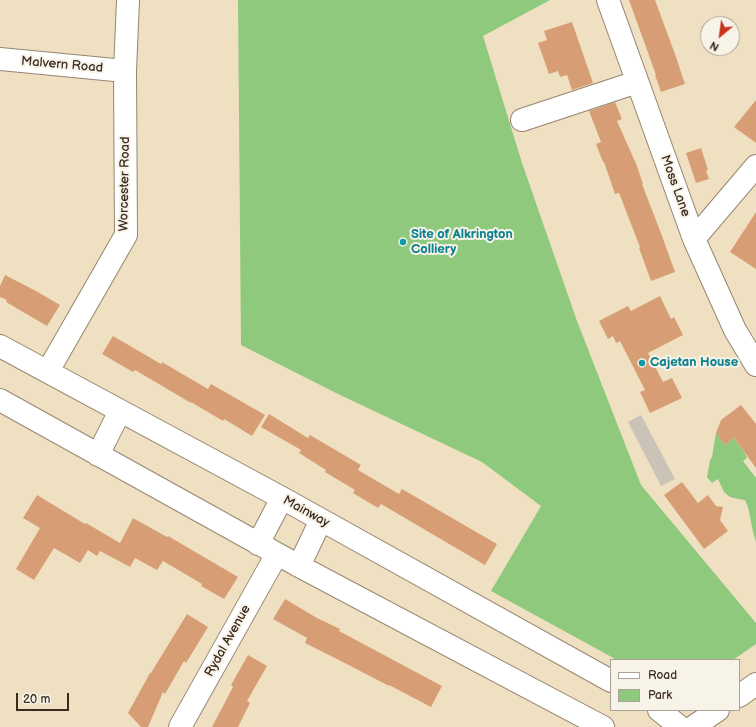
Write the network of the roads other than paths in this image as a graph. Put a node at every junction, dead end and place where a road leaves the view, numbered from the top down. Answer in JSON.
{"nodes":[{"id":1,"x":128,"y":0,"type":"edge"},
{"id":2,"x":608,"y":0,"type":"edge"},
{"id":3,"x":0,"y":59,"type":"edge"},
{"id":4,"x":125,"y":71,"type":"junction"},
{"id":5,"x":637,"y":82,"type":"junction"},
{"id":6,"x":522,"y":120,"type":"dead end"},
{"id":7,"x":756,"y":166,"type":"edge"},
{"id":8,"x":694,"y":239,"type":"junction"},
{"id":9,"x":0,"y":346,"type":"edge"},
{"id":10,"x":756,"y":365,"type":"edge"},
{"id":11,"x":48,"y":371,"type":"junction"},
{"id":12,"x":0,"y":400,"type":"edge"},
{"id":13,"x":120,"y":411,"type":"junction"},
{"id":14,"x":98,"y":455,"type":"junction"},
{"id":15,"x":282,"y":498,"type":"junction"},
{"id":16,"x":321,"y":520,"type":"junction"},
{"id":17,"x":268,"y":549,"type":"junction"},
{"id":18,"x":299,"y":566,"type":"junction"},
{"id":19,"x":610,"y":680,"type":"edge"},
{"id":20,"x":756,"y":684,"type":"edge"},
{"id":21,"x":740,"y":695,"type":"edge"},
{"id":22,"x":660,"y":711,"type":"edge"},
{"id":23,"x":717,"y":711,"type":"edge"},
{"id":24,"x":180,"y":727,"type":"edge"},
{"id":25,"x":604,"y":727,"type":"edge"},
{"id":26,"x":680,"y":727,"type":"edge"},
{"id":27,"x":693,"y":727,"type":"edge"}],
"edges":[{"from":1,"to":4,"type":"street","name":"Worcester Road"},
{"from":2,"to":5,"type":"street","name":"Moss Lane"},
{"from":3,"to":4,"type":"street","name":"Malvern Road"},
{"from":4,"to":11,"type":"street","name":"Worcester Road"},
{"from":5,"to":6,"type":"street"},
{"from":5,"to":8,"type":"street","name":"Moss Lane"},
{"from":7,"to":8,"type":"street"},
{"from":8,"to":10,"type":"street","name":"Moss Lane"},
{"from":9,"to":11,"type":"street","name":"Mainway"},
{"from":11,"to":13,"type":"street","name":"Mainway"},
{"from":12,"to":14,"type":"street"},
{"from":13,"to":14,"type":"street"},
{"from":13,"to":15,"type":"street","name":"Mainway"},
{"from":14,"to":17,"type":"street"},
{"from":15,"to":16,"type":"street","name":"Mainway"},
{"from":15,"to":17,"type":"street","name":"Rydal Avenue"},
{"from":16,"to":18,"type":"street"},
{"from":16,"to":19,"type":"street","name":"Mainway"},
{"from":17,"to":18,"type":"street"},
{"from":17,"to":24,"type":"street","name":"Rydal Avenue"},
{"from":18,"to":25,"type":"street"},
{"from":20,"to":21,"type":"street"},
{"from":22,"to":26,"type":"street"},
{"from":23,"to":27,"type":"street"}]}
